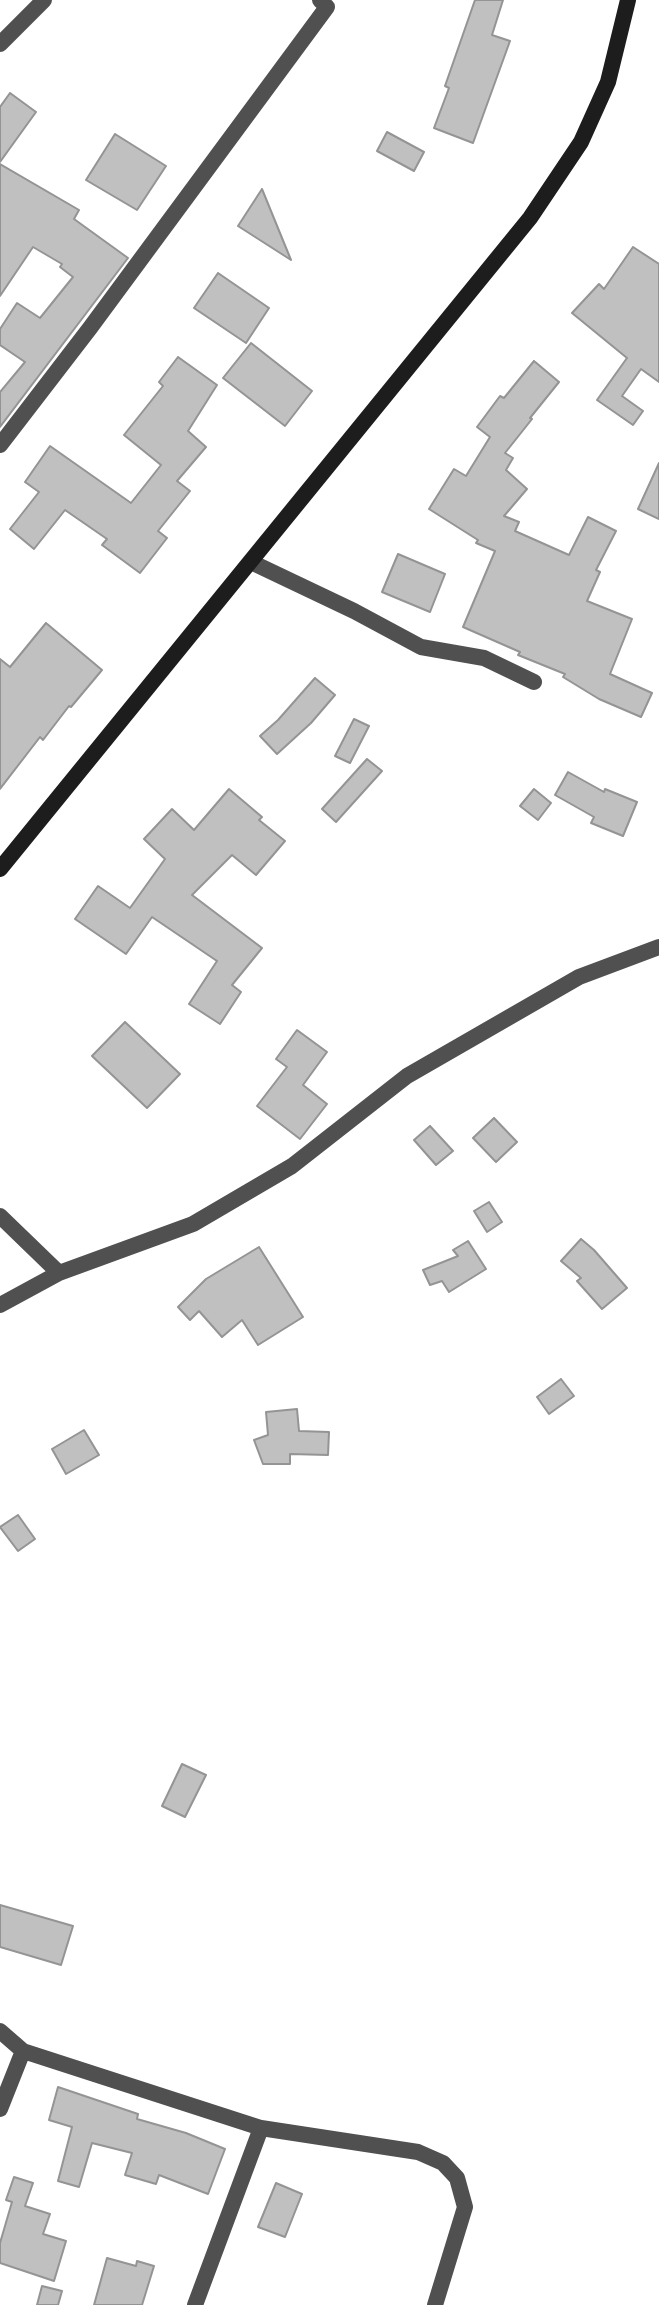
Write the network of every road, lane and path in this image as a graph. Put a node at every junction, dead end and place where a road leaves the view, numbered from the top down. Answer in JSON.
{"nodes":[{"id":1,"x":44,"y":0,"type":"edge"},
{"id":2,"x":320,"y":0,"type":"edge"},
{"id":3,"x":628,"y":0,"type":"edge"},
{"id":4,"x":0,"y":44,"type":"edge"},
{"id":5,"x":0,"y":445,"type":"edge"},
{"id":6,"x":251,"y":562,"type":"junction"},
{"id":7,"x":534,"y":682,"type":"dead end"},
{"id":8,"x":0,"y":869,"type":"edge"},
{"id":9,"x":659,"y":947,"type":"edge"},
{"id":10,"x":0,"y":1216,"type":"edge"},
{"id":11,"x":59,"y":1273,"type":"junction"},
{"id":12,"x":0,"y":1305,"type":"edge"},
{"id":13,"x":0,"y":2031,"type":"edge"},
{"id":14,"x":23,"y":2051,"type":"junction"},
{"id":15,"x":0,"y":2109,"type":"edge"},
{"id":16,"x":261,"y":2128,"type":"junction"},
{"id":17,"x":195,"y":2305,"type":"edge"},
{"id":18,"x":435,"y":2305,"type":"edge"}],
"edges":[{"from":1,"to":4,"type":"street"},
{"from":2,"to":5,"type":"street"},
{"from":3,"to":6,"type":"main road"},
{"from":6,"to":7,"type":"street"},
{"from":6,"to":8,"type":"main road"},
{"from":9,"to":11,"type":"street"},
{"from":10,"to":11,"type":"street"},
{"from":11,"to":12,"type":"street"},
{"from":13,"to":14,"type":"street"},
{"from":14,"to":15,"type":"street"},
{"from":14,"to":16,"type":"street"},
{"from":16,"to":17,"type":"street"},
{"from":16,"to":18,"type":"street"}]}
